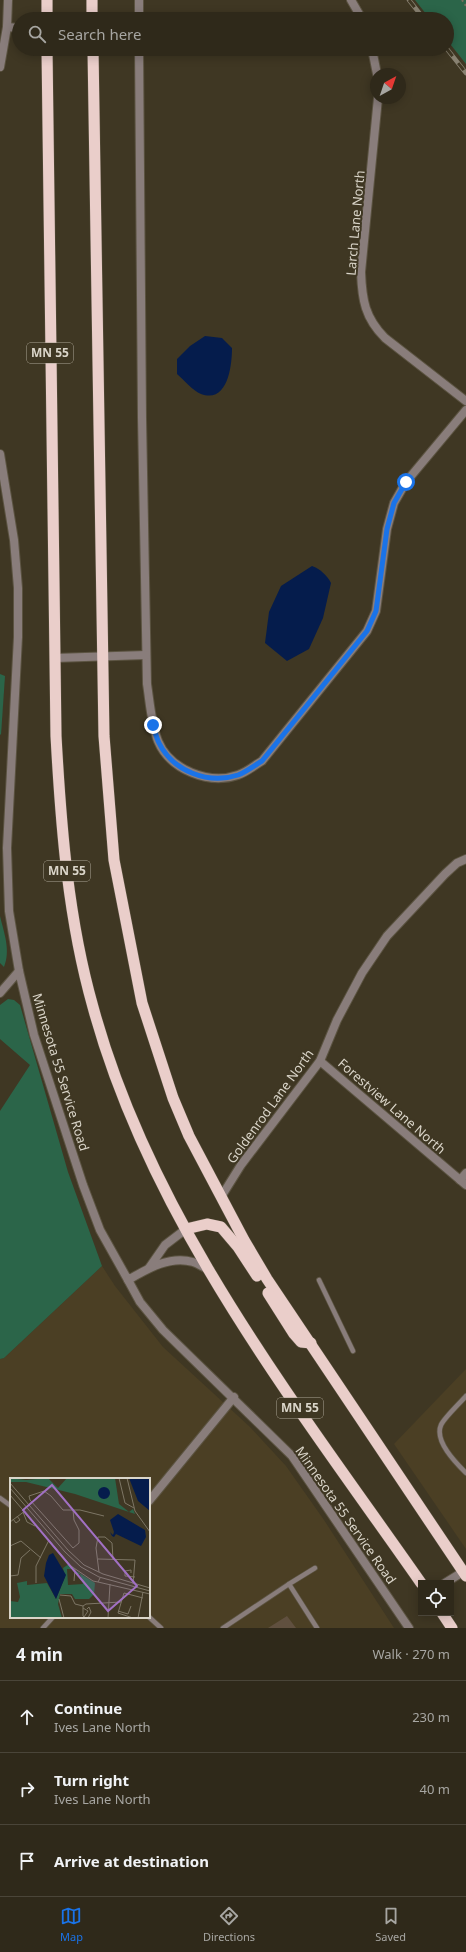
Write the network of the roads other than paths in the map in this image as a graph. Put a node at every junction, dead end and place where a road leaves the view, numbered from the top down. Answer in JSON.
{"nodes":[{"id":1,"x":8,"y":0,"type":"edge"},
{"id":2,"x":47,"y":0,"type":"edge"},
{"id":3,"x":92,"y":0,"type":"edge"},
{"id":4,"x":139,"y":0,"type":"edge"},
{"id":5,"x":351,"y":0,"type":"edge"},
{"id":6,"x":47,"y":12,"type":"edge"},
{"id":7,"x":92,"y":12,"type":"edge"},
{"id":8,"x":139,"y":12,"type":"edge"},
{"id":9,"x":358,"y":12,"type":"edge"},
{"id":10,"x":4,"y":27,"type":"edge"},
{"id":11,"x":47,"y":56,"type":"edge"},
{"id":12,"x":93,"y":56,"type":"edge"},
{"id":13,"x":140,"y":56,"type":"edge"},
{"id":14,"x":373,"y":56,"type":"edge"},
{"id":15,"x":0,"y":67,"type":"edge"},
{"id":16,"x":376,"y":68,"type":"edge"},
{"id":17,"x":377,"y":104,"type":"edge"},
{"id":18,"x":466,"y":401,"type":"edge"},
{"id":19,"x":466,"y":410,"type":"edge"},
{"id":20,"x":0,"y":454,"type":"edge"},
{"id":21,"x":3,"y":499,"type":"edge"},
{"id":22,"x":146,"y":654,"type":"junction"},
{"id":23,"x":103,"y":656,"type":"junction"},
{"id":24,"x":55,"y":658,"type":"junction"},
{"id":25,"x":466,"y":859,"type":"edge"},
{"id":26,"x":18,"y":971,"type":"junction"},
{"id":27,"x":0,"y":993,"type":"edge"},
{"id":28,"x":320,"y":1060,"type":"junction"},
{"id":29,"x":466,"y":1173,"type":"edge"},
{"id":30,"x":463,"y":1183,"type":"edge"},
{"id":31,"x":221,"y":1197,"type":"junction"},
{"id":32,"x":186,"y":1229,"type":"junction"},
{"id":33,"x":149,"y":1268,"type":"junction"},
{"id":34,"x":210,"y":1270,"type":"junction"},
{"id":35,"x":128,"y":1280,"type":"junction"},
{"id":36,"x":319,"y":1280,"type":"dead end"},
{"id":37,"x":311,"y":1343,"type":"junction"},
{"id":38,"x":353,"y":1351,"type":"dead end"},
{"id":39,"x":466,"y":1396,"type":"edge"},
{"id":40,"x":234,"y":1397,"type":"junction"},
{"id":41,"x":466,"y":1473,"type":"edge"},
{"id":42,"x":0,"y":1498,"type":"edge"},
{"id":43,"x":150,"y":1500,"type":"edge"},
{"id":44,"x":10,"y":1505,"type":"edge"},
{"id":45,"x":315,"y":1568,"type":"dead end"},
{"id":46,"x":465,"y":1572,"type":"edge"},
{"id":47,"x":419,"y":1580,"type":"edge"},
{"id":48,"x":450,"y":1580,"type":"edge"},
{"id":49,"x":289,"y":1584,"type":"junction"},
{"id":50,"x":444,"y":1616,"type":"edge"},
{"id":51,"x":52,"y":1618,"type":"edge"},
{"id":52,"x":150,"y":1618,"type":"edge"},
{"id":53,"x":43,"y":1628,"type":"edge"},
{"id":54,"x":161,"y":1628,"type":"edge"},
{"id":55,"x":223,"y":1628,"type":"edge"},
{"id":56,"x":317,"y":1628,"type":"edge"},
{"id":57,"x":409,"y":1628,"type":"edge"},
{"id":58,"x":452,"y":1628,"type":"edge"}],
"edges":[{"from":1,"to":10,"type":"street"},
{"from":2,"to":6,"type":"highway"},
{"from":3,"to":7,"type":"highway"},
{"from":4,"to":8,"type":"street"},
{"from":5,"to":9,"type":"street"},
{"from":10,"to":15,"type":"street"},
{"from":11,"to":24,"type":"highway","number":"MN 55"},
{"from":12,"to":23,"type":"highway"},
{"from":13,"to":22,"type":"street"},
{"from":14,"to":16,"type":"street"},
{"from":17,"to":18,"type":"street","name":"Larch Lane North"},
{"from":19,"to":22,"type":"street"},
{"from":20,"to":21,"type":"street","name":"Minnesota 55 Service Road"},
{"from":21,"to":26,"type":"street","name":"Minnesota 55 Service Road"},
{"from":22,"to":23,"type":"street"},
{"from":23,"to":24,"type":"street"},
{"from":23,"to":31,"type":"highway"},
{"from":24,"to":32,"type":"highway","number":"MN 55"},
{"from":25,"to":28,"type":"street","name":"Goldenrod Lane North"},
{"from":26,"to":27,"type":"street"},
{"from":26,"to":35,"type":"street","name":"Minnesota 55 Service Road"},
{"from":28,"to":30,"type":"street","name":"Forestview Lane North"},
{"from":28,"to":31,"type":"street","name":"Goldenrod Lane North"},
{"from":29,"to":30,"type":"street","name":"Forestview Lane North"},
{"from":31,"to":37,"type":"highway"},
{"from":32,"to":33,"type":"street"},
{"from":32,"to":34,"type":"highway","number":"MN 55"},
{"from":32,"to":37,"type":"highway"},
{"from":33,"to":34,"type":"street"},
{"from":33,"to":35,"type":"street"},
{"from":34,"to":47,"type":"highway","number":"MN 55"},
{"from":35,"to":40,"type":"street","name":"Minnesota 55 Service Road"},
{"from":36,"to":38,"type":"lane"},
{"from":37,"to":46,"type":"highway"},
{"from":39,"to":41,"type":"lane"},
{"from":40,"to":43,"type":"street"},
{"from":40,"to":57,"type":"street","name":"Minnesota 55 Service Road"},
{"from":42,"to":44,"type":"lane"},
{"from":45,"to":49,"type":"lane"},
{"from":46,"to":48,"type":"street"},
{"from":49,"to":55,"type":"lane"},
{"from":49,"to":56,"type":"lane"},
{"from":50,"to":58,"type":"highway"},
{"from":51,"to":53,"type":"lane"},
{"from":52,"to":54,"type":"lane"}]}
